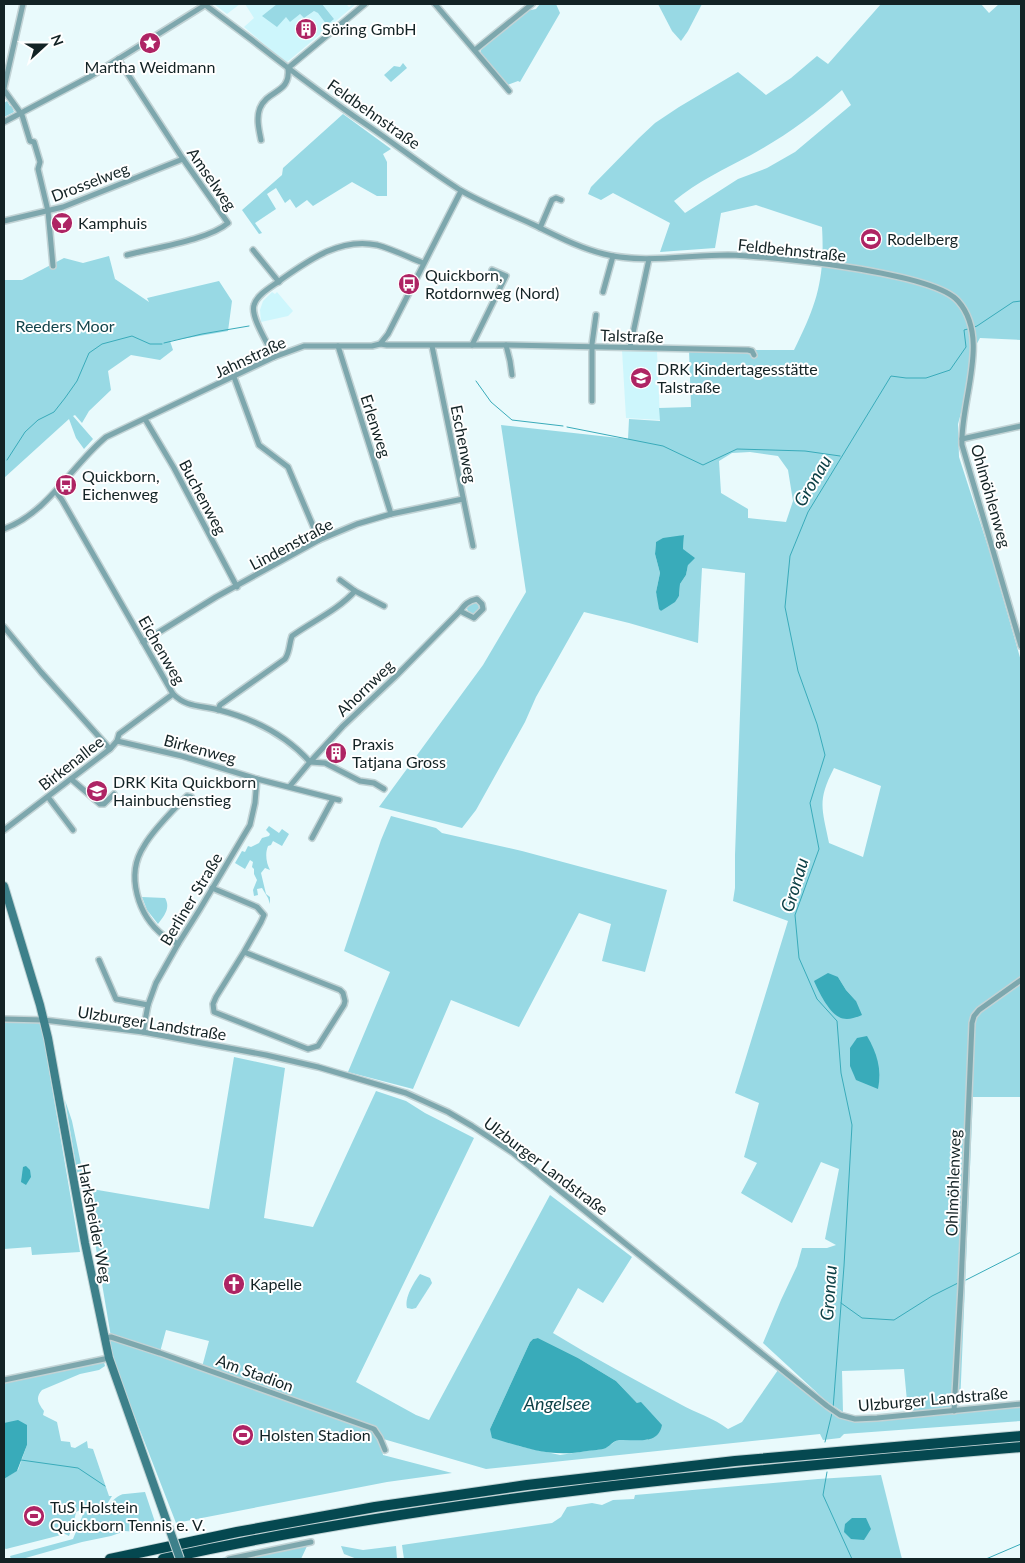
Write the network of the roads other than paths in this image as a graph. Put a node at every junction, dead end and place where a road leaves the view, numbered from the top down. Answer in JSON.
{"nodes":[{"id":1,"x":22,"y":4,"type":"edge"},
{"id":2,"x":205,"y":4,"type":"edge"},
{"id":3,"x":365,"y":4,"type":"edge"},
{"id":4,"x":435,"y":4,"type":"edge"},
{"id":5,"x":532,"y":4,"type":"edge"},
{"id":6,"x":475,"y":50,"type":"junction"},
{"id":7,"x":118,"y":58,"type":"junction"},
{"id":8,"x":288,"y":68,"type":"junction"},
{"id":9,"x":4,"y":89,"type":"edge"},
{"id":10,"x":508,"y":90,"type":"dead end"},
{"id":11,"x":20,"y":114,"type":"junction"},
{"id":12,"x":4,"y":122,"type":"edge"},
{"id":13,"x":261,"y":140,"type":"dead end"},
{"id":14,"x":183,"y":159,"type":"junction"},
{"id":15,"x":461,"y":191,"type":"junction"},
{"id":16,"x":561,"y":200,"type":"dead end"},
{"id":17,"x":48,"y":211,"type":"junction"},
{"id":18,"x":4,"y":220,"type":"edge"},
{"id":19,"x":540,"y":228,"type":"junction"},
{"id":20,"x":253,"y":250,"type":"dead end"},
{"id":21,"x":126,"y":255,"type":"dead end"},
{"id":22,"x":613,"y":256,"type":"junction"},
{"id":23,"x":649,"y":259,"type":"junction"},
{"id":24,"x":423,"y":263,"type":"junction"},
{"id":25,"x":54,"y":266,"type":"dead end"},
{"id":26,"x":492,"y":270,"type":"dead end"},
{"id":27,"x":279,"y":282,"type":"junction"},
{"id":28,"x":603,"y":292,"type":"dead end"},
{"id":29,"x":596,"y":315,"type":"dead end"},
{"id":30,"x":380,"y":344,"type":"junction"},
{"id":31,"x":472,"y":345,"type":"junction"},
{"id":32,"x":506,"y":345,"type":"junction"},
{"id":33,"x":338,"y":346,"type":"junction"},
{"id":34,"x":432,"y":346,"type":"junction"},
{"id":35,"x":592,"y":347,"type":"junction"},
{"id":36,"x":630,"y":347,"type":"junction"},
{"id":37,"x":754,"y":355,"type":"dead end"},
{"id":38,"x":274,"y":358,"type":"junction"},
{"id":39,"x":512,"y":375,"type":"dead end"},
{"id":40,"x":234,"y":377,"type":"junction"},
{"id":41,"x":592,"y":401,"type":"dead end"},
{"id":42,"x":145,"y":419,"type":"junction"},
{"id":43,"x":1021,"y":426,"type":"edge"},
{"id":44,"x":962,"y":439,"type":"junction"},
{"id":45,"x":56,"y":492,"type":"junction"},
{"id":46,"x":462,"y":499,"type":"junction"},
{"id":47,"x":391,"y":514,"type":"junction"},
{"id":48,"x":4,"y":529,"type":"edge"},
{"id":49,"x":319,"y":540,"type":"junction"},
{"id":50,"x":473,"y":546,"type":"dead end"},
{"id":51,"x":340,"y":580,"type":"dead end"},
{"id":52,"x":237,"y":587,"type":"junction"},
{"id":53,"x":355,"y":591,"type":"junction"},
{"id":54,"x":384,"y":606,"type":"dead end"},
{"id":55,"x":460,"y":611,"type":"junction"},
{"id":56,"x":4,"y":626,"type":"edge"},
{"id":57,"x":143,"y":642,"type":"junction"},
{"id":58,"x":1021,"y":646,"type":"edge"},
{"id":59,"x":173,"y":694,"type":"junction"},
{"id":60,"x":218,"y":710,"type":"junction"},
{"id":61,"x":118,"y":741,"type":"junction"},
{"id":62,"x":110,"y":749,"type":"junction"},
{"id":63,"x":310,"y":762,"type":"junction"},
{"id":64,"x":71,"y":779,"type":"junction"},
{"id":65,"x":257,"y":779,"type":"junction"},
{"id":66,"x":290,"y":786,"type":"junction"},
{"id":67,"x":384,"y":789,"type":"dead end"},
{"id":68,"x":114,"y":794,"type":"dead end"},
{"id":69,"x":48,"y":797,"type":"junction"},
{"id":70,"x":191,"y":797,"type":"dead end"},
{"id":71,"x":4,"y":830,"type":"edge"},
{"id":72,"x":73,"y":830,"type":"dead end"},
{"id":73,"x":312,"y":838,"type":"dead end"},
{"id":74,"x":4,"y":886,"type":"edge"},
{"id":75,"x":212,"y":888,"type":"junction"},
{"id":76,"x":178,"y":944,"type":"junction"},
{"id":77,"x":244,"y":952,"type":"junction"},
{"id":78,"x":99,"y":960,"type":"dead end"},
{"id":79,"x":1021,"y":980,"type":"edge"},
{"id":80,"x":148,"y":1005,"type":"junction"},
{"id":81,"x":4,"y":1019,"type":"edge"},
{"id":82,"x":44,"y":1020,"type":"junction"},
{"id":83,"x":143,"y":1032,"type":"junction"},
{"id":84,"x":104,"y":1338,"type":"junction"},
{"id":85,"x":109,"y":1358,"type":"junction"},
{"id":86,"x":4,"y":1380,"type":"edge"},
{"id":87,"x":1021,"y":1404,"type":"edge"},
{"id":88,"x":954,"y":1411,"type":"junction"},
{"id":89,"x":1021,"y":1436,"type":"edge"},
{"id":90,"x":1021,"y":1447,"type":"edge"},
{"id":91,"x":384,"y":1450,"type":"dead end"},
{"id":92,"x":311,"y":1542,"type":"dead end"},
{"id":93,"x":110,"y":1559,"type":"edge"},
{"id":94,"x":163,"y":1559,"type":"edge"},
{"id":95,"x":180,"y":1559,"type":"edge"},
{"id":96,"x":229,"y":1559,"type":"edge"}],
"edges":[{"from":1,"to":9,"type":"street"},
{"from":2,"to":7,"type":"street"},
{"from":2,"to":8,"type":"street","name":"Feldbehnstraße"},
{"from":3,"to":8,"type":"street"},
{"from":4,"to":6,"type":"street"},
{"from":5,"to":6,"type":"street"},
{"from":6,"to":10,"type":"street"},
{"from":7,"to":11,"type":"street"},
{"from":7,"to":14,"type":"street","name":"Amselweg"},
{"from":8,"to":13,"type":"street"},
{"from":8,"to":15,"type":"street","name":"Feldbehnstraße"},
{"from":9,"to":11,"type":"street"},
{"from":11,"to":12,"type":"street"},
{"from":11,"to":17,"type":"street"},
{"from":14,"to":17,"type":"street","name":"Drosselweg"},
{"from":14,"to":21,"type":"street","name":"Amselweg"},
{"from":15,"to":19,"type":"street","name":"Feldbehnstraße"},
{"from":15,"to":24,"type":"street"},
{"from":16,"to":19,"type":"street"},
{"from":17,"to":18,"type":"street","name":"Drosselweg"},
{"from":17,"to":25,"type":"street"},
{"from":19,"to":22,"type":"street","name":"Feldbehnstraße"},
{"from":20,"to":27,"type":"street"},
{"from":22,"to":23,"type":"street","name":"Feldbehnstraße"},
{"from":22,"to":28,"type":"street"},
{"from":23,"to":36,"type":"street"},
{"from":23,"to":44,"type":"street","name":"Feldbehnstraße"},
{"from":24,"to":27,"type":"street"},
{"from":24,"to":30,"type":"street"},
{"from":26,"to":31,"type":"street"},
{"from":27,"to":38,"type":"street"},
{"from":29,"to":35,"type":"street"},
{"from":30,"to":33,"type":"street","name":"Jahnstraße"},
{"from":30,"to":34,"type":"street","name":"Talstraße"},
{"from":31,"to":32,"type":"street","name":"Talstraße"},
{"from":31,"to":34,"type":"street","name":"Talstraße"},
{"from":32,"to":35,"type":"street","name":"Talstraße"},
{"from":32,"to":39,"type":"street"},
{"from":33,"to":38,"type":"street","name":"Jahnstraße"},
{"from":33,"to":47,"type":"street","name":"Erlenweg"},
{"from":34,"to":46,"type":"street","name":"Eschenweg"},
{"from":35,"to":36,"type":"street","name":"Talstraße"},
{"from":35,"to":41,"type":"street"},
{"from":36,"to":37,"type":"street","name":"Talstraße"},
{"from":38,"to":40,"type":"street","name":"Jahnstraße"},
{"from":40,"to":42,"type":"street","name":"Jahnstraße"},
{"from":40,"to":49,"type":"street"},
{"from":42,"to":45,"type":"street","name":"Jahnstraße"},
{"from":42,"to":52,"type":"street","name":"Buchenweg"},
{"from":43,"to":44,"type":"street","name":"Ohlmöhlenweg"},
{"from":44,"to":58,"type":"street","name":"Ohlmöhlenweg"},
{"from":45,"to":48,"type":"street","name":"Jahnstraße"},
{"from":45,"to":57,"type":"street","name":"Eichenweg"},
{"from":46,"to":47,"type":"street","name":"Lindenstraße"},
{"from":46,"to":50,"type":"street","name":"Eschenweg"},
{"from":47,"to":49,"type":"street","name":"Lindenstraße"},
{"from":49,"to":52,"type":"street","name":"Lindenstraße"},
{"from":51,"to":53,"type":"street"},
{"from":52,"to":57,"type":"street","name":"Lindenstraße"},
{"from":53,"to":54,"type":"street"},
{"from":53,"to":60,"type":"street"},
{"from":55,"to":55,"type":"street","name":"Ahornweg"},
{"from":55,"to":63,"type":"street","name":"Ahornweg"},
{"from":56,"to":62,"type":"street"},
{"from":57,"to":59,"type":"street","name":"Eichenweg"},
{"from":59,"to":60,"type":"street","name":"Eichenweg"},
{"from":59,"to":61,"type":"street","name":"Birkenallee"},
{"from":60,"to":63,"type":"street","name":"Eichenweg"},
{"from":61,"to":62,"type":"street","name":"Birkenallee"},
{"from":61,"to":65,"type":"street","name":"Birkenweg"},
{"from":62,"to":64,"type":"street","name":"Birkenallee"},
{"from":63,"to":66,"type":"street","name":"Ahornweg"},
{"from":63,"to":67,"type":"street"},
{"from":64,"to":68,"type":"street"},
{"from":64,"to":69,"type":"street","name":"Birkenallee"},
{"from":65,"to":66,"type":"street","name":"Birkenweg"},
{"from":65,"to":75,"type":"street","name":"Berliner Straße"},
{"from":66,"to":73,"type":"street","name":"Birkenweg"},
{"from":69,"to":71,"type":"street","name":"Birkenallee"},
{"from":69,"to":72,"type":"street"},
{"from":70,"to":76,"type":"street"},
{"from":74,"to":82,"type":"main road","name":"Harksheider Weg"},
{"from":75,"to":76,"type":"street","name":"Berliner Straße"},
{"from":75,"to":77,"type":"street"},
{"from":76,"to":80,"type":"street","name":"Berliner Straße"},
{"from":77,"to":77,"type":"street"},
{"from":78,"to":80,"type":"street"},
{"from":79,"to":88,"type":"street","name":"Ohlmöhlenweg"},
{"from":80,"to":83,"type":"street","name":"Berliner Straße"},
{"from":81,"to":82,"type":"street","name":"Ulzburger Landstraße"},
{"from":82,"to":83,"type":"street","name":"Ulzburger Landstraße"},
{"from":82,"to":84,"type":"main road","name":"Harksheider Weg"},
{"from":83,"to":88,"type":"street","name":"Ulzburger Landstraße"},
{"from":84,"to":85,"type":"main road","name":"Harksheider Weg"},
{"from":84,"to":91,"type":"street","name":"Am Stadion"},
{"from":85,"to":86,"type":"street"},
{"from":85,"to":95,"type":"main road","name":"Harksheider Weg","bridge":true},
{"from":87,"to":88,"type":"street","name":"Ulzburger Landstraße"},
{"from":89,"to":93,"type":"highway"},
{"from":90,"to":94,"type":"highway"},
{"from":92,"to":96,"type":"street"}]}
